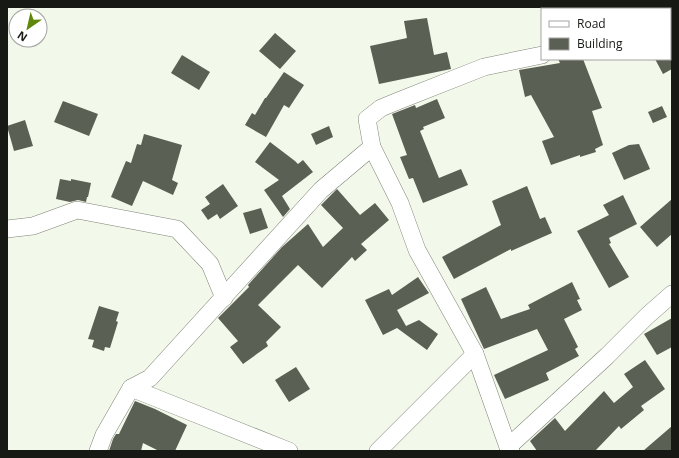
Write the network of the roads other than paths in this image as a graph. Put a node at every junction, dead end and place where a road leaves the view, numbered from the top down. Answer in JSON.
{"nodes":[{"id":1,"x":541,"y":55,"type":"edge"},
{"id":2,"x":372,"y":147,"type":"junction"},
{"id":3,"x":7,"y":229,"type":"edge"},
{"id":4,"x":672,"y":294,"type":"edge"},
{"id":5,"x":224,"y":298,"type":"junction"},
{"id":6,"x":475,"y":354,"type":"junction"},
{"id":7,"x":131,"y":388,"type":"junction"},
{"id":8,"x":509,"y":449,"type":"edge"},
{"id":9,"x":98,"y":451,"type":"edge"},
{"id":10,"x":288,"y":451,"type":"edge"},
{"id":11,"x":378,"y":451,"type":"edge"}],
"edges":[{"from":1,"to":2,"type":"street"},
{"from":2,"to":5,"type":"street"},
{"from":2,"to":6,"type":"street"},
{"from":3,"to":5,"type":"street"},
{"from":4,"to":8,"type":"street"},
{"from":5,"to":7,"type":"street"},
{"from":6,"to":8,"type":"street"},
{"from":6,"to":11,"type":"street"},
{"from":7,"to":9,"type":"street"},
{"from":7,"to":10,"type":"street"}]}
